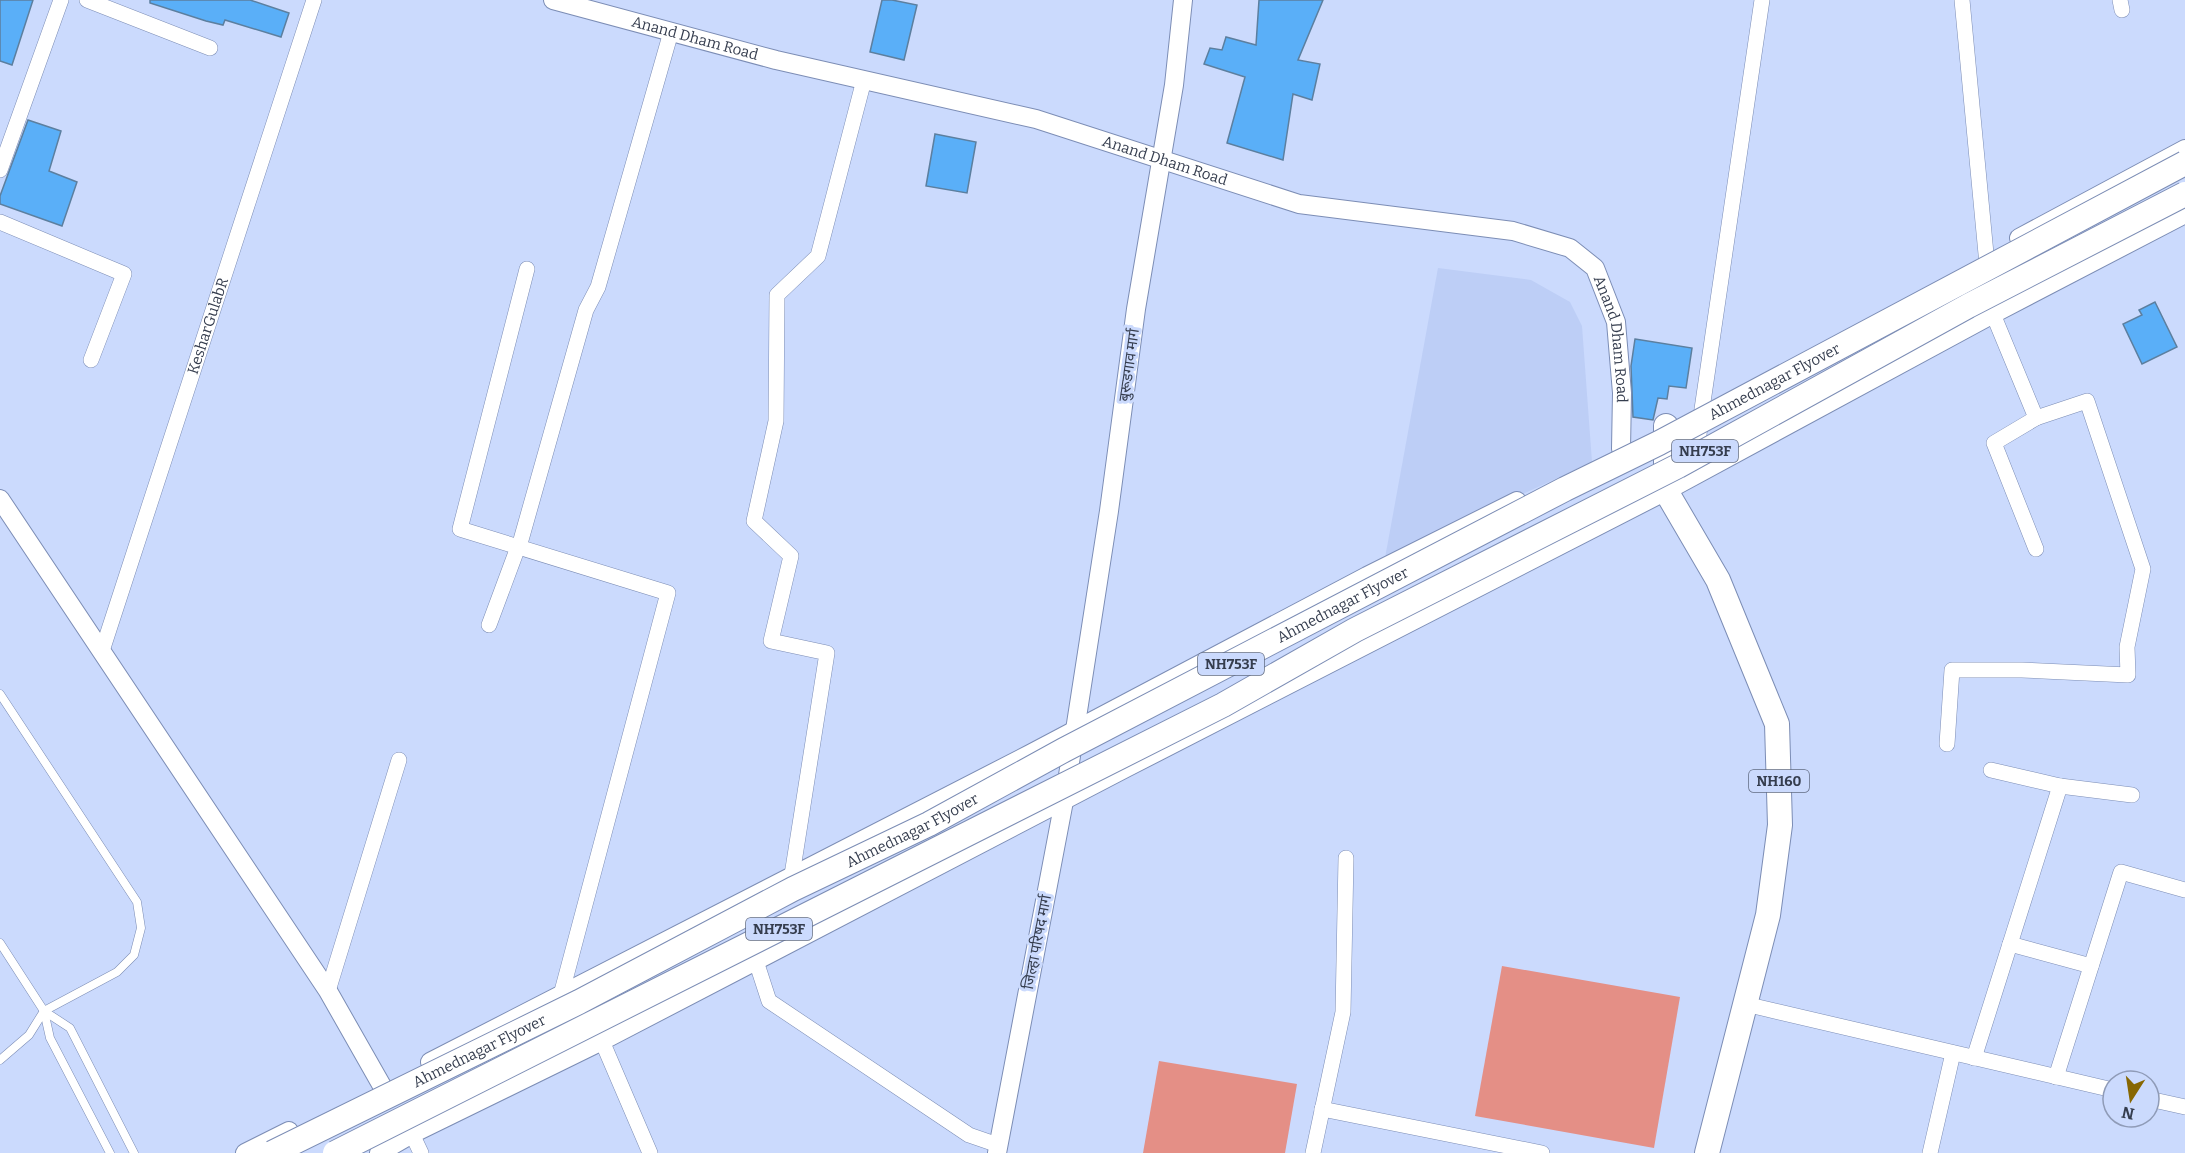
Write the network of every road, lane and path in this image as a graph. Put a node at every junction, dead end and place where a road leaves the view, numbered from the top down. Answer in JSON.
{"nodes":[{"id":1,"x":61,"y":0,"type":"edge"},
{"id":2,"x":87,"y":0,"type":"edge"},
{"id":3,"x":314,"y":0,"type":"edge"},
{"id":4,"x":553,"y":0,"type":"edge"},
{"id":5,"x":1183,"y":0,"type":"edge"},
{"id":6,"x":1762,"y":0,"type":"edge"},
{"id":7,"x":1962,"y":0,"type":"edge"},
{"id":8,"x":671,"y":32,"type":"junction"},
{"id":9,"x":210,"y":48,"type":"dead end"},
{"id":10,"x":864,"y":80,"type":"junction"},
{"id":11,"x":2185,"y":149,"type":"edge"},
{"id":12,"x":1162,"y":159,"type":"junction"},
{"id":13,"x":2185,"y":163,"type":"edge"},
{"id":14,"x":0,"y":170,"type":"edge"},
{"id":15,"x":2185,"y":194,"type":"edge"},
{"id":16,"x":2185,"y":214,"type":"edge"},
{"id":17,"x":0,"y":222,"type":"edge"},
{"id":18,"x":1986,"y":256,"type":"junction"},
{"id":19,"x":527,"y":269,"type":"dead end"},
{"id":20,"x":1993,"y":315,"type":"junction"},
{"id":21,"x":91,"y":360,"type":"dead end"},
{"id":22,"x":1702,"y":409,"type":"junction"},
{"id":23,"x":2036,"y":418,"type":"junction"},
{"id":24,"x":1666,"y":426,"type":"junction"},
{"id":25,"x":1620,"y":449,"type":"junction"},
{"id":26,"x":1694,"y":474,"type":"junction"},
{"id":27,"x":1666,"y":491,"type":"junction"},
{"id":28,"x":0,"y":499,"type":"edge"},
{"id":29,"x":519,"y":547,"type":"junction"},
{"id":30,"x":2036,"y":549,"type":"dead end"},
{"id":31,"x":489,"y":625,"type":"dead end"},
{"id":32,"x":102,"y":651,"type":"junction"},
{"id":33,"x":0,"y":694,"type":"edge"},
{"id":34,"x":1075,"y":730,"type":"junction"},
{"id":35,"x":1947,"y":744,"type":"dead end"},
{"id":36,"x":399,"y":760,"type":"dead end"},
{"id":37,"x":1991,"y":770,"type":"dead end"},
{"id":38,"x":2061,"y":786,"type":"junction"},
{"id":39,"x":2132,"y":795,"type":"dead end"},
{"id":40,"x":1064,"y":801,"type":"junction"},
{"id":41,"x":1346,"y":858,"type":"dead end"},
{"id":42,"x":792,"y":875,"type":"junction"},
{"id":43,"x":2185,"y":890,"type":"edge"},
{"id":44,"x":0,"y":943,"type":"edge"},
{"id":45,"x":2010,"y":944,"type":"junction"},
{"id":46,"x":756,"y":960,"type":"junction"},
{"id":47,"x":2091,"y":966,"type":"junction"},
{"id":48,"x":328,"y":991,"type":"junction"},
{"id":49,"x":561,"y":995,"type":"junction"},
{"id":50,"x":1745,"y":1004,"type":"junction"},
{"id":51,"x":44,"y":1011,"type":"junction"},
{"id":52,"x":602,"y":1041,"type":"junction"},
{"id":53,"x":1953,"y":1053,"type":"junction"},
{"id":54,"x":1974,"y":1058,"type":"junction"},
{"id":55,"x":0,"y":1060,"type":"edge"},
{"id":56,"x":2056,"y":1077,"type":"junction"},
{"id":57,"x":382,"y":1086,"type":"junction"},
{"id":58,"x":2101,"y":1087,"type":"edge"},
{"id":59,"x":2161,"y":1102,"type":"edge"},
{"id":60,"x":2185,"y":1107,"type":"edge"},
{"id":61,"x":1322,"y":1109,"type":"junction"},
{"id":62,"x":412,"y":1134,"type":"junction"},
{"id":63,"x":997,"y":1149,"type":"edge"},
{"id":64,"x":110,"y":1153,"type":"edge"},
{"id":65,"x":134,"y":1153,"type":"edge"},
{"id":66,"x":245,"y":1153,"type":"edge"},
{"id":67,"x":272,"y":1153,"type":"edge"},
{"id":68,"x":335,"y":1153,"type":"edge"},
{"id":69,"x":379,"y":1153,"type":"edge"},
{"id":70,"x":421,"y":1153,"type":"edge"},
{"id":71,"x":650,"y":1153,"type":"edge"},
{"id":72,"x":1312,"y":1153,"type":"edge"},
{"id":73,"x":1542,"y":1153,"type":"edge"},
{"id":74,"x":1707,"y":1153,"type":"edge"},
{"id":75,"x":1930,"y":1153,"type":"edge"}],
"edges":[{"from":1,"to":14,"type":"street"},
{"from":2,"to":9,"type":"street"},
{"from":3,"to":32,"type":"street","name":"KesharGulabR"},
{"from":4,"to":8,"type":"street","name":"Anand Dham Road"},
{"from":5,"to":12,"type":"street","name":"बुरूडगाव मार्ग"},
{"from":6,"to":22,"type":"street"},
{"from":7,"to":18,"type":"street"},
{"from":8,"to":10,"type":"street","name":"Anand Dham Road"},
{"from":8,"to":29,"type":"street"},
{"from":10,"to":12,"type":"street","name":"Anand Dham Road"},
{"from":10,"to":42,"type":"street"},
{"from":11,"to":18,"type":"street"},
{"from":12,"to":25,"type":"street","name":"Anand Dham Road"},
{"from":12,"to":34,"type":"street","name":"बुरूडगाव मार्ग"},
{"from":13,"to":67,"type":"highway","name":"Ahmednagar Flyover","number":"NH753F","bridge":true},
{"from":15,"to":68,"type":"highway","name":"Ahmednagar Flyover","number":"NH753F","bridge":true},
{"from":16,"to":20,"type":"street"},
{"from":17,"to":21,"type":"street"},
{"from":18,"to":20,"type":"street"},
{"from":18,"to":22,"type":"street"},
{"from":19,"to":29,"type":"street"},
{"from":20,"to":23,"type":"street"},
{"from":20,"to":26,"type":"street"},
{"from":22,"to":24,"type":"street"},
{"from":22,"to":26,"type":"street"},
{"from":23,"to":30,"type":"street"},
{"from":23,"to":35,"type":"street"},
{"from":24,"to":25,"type":"street"},
{"from":24,"to":27,"type":"highway"},
{"from":25,"to":34,"type":"street"},
{"from":26,"to":27,"type":"street"},
{"from":27,"to":40,"type":"street"},
{"from":27,"to":50,"type":"highway","number":"NH160"},
{"from":28,"to":32,"type":"street"},
{"from":29,"to":31,"type":"street"},
{"from":29,"to":49,"type":"street"},
{"from":32,"to":48,"type":"street"},
{"from":33,"to":51,"type":"lane"},
{"from":34,"to":40,"type":"street","name":"जिल्हा परिषद मार्ग"},
{"from":34,"to":42,"type":"street"},
{"from":36,"to":48,"type":"street"},
{"from":37,"to":38,"type":"street"},
{"from":38,"to":39,"type":"street"},
{"from":38,"to":45,"type":"street"},
{"from":40,"to":46,"type":"street"},
{"from":40,"to":63,"type":"street","name":"जिल्हा परिषद मार्ग"},
{"from":41,"to":61,"type":"street"},
{"from":42,"to":49,"type":"street"},
{"from":43,"to":47,"type":"street"},
{"from":44,"to":51,"type":"lane"},
{"from":45,"to":47,"type":"street"},
{"from":45,"to":54,"type":"street"},
{"from":46,"to":52,"type":"street"},
{"from":46,"to":63,"type":"street"},
{"from":47,"to":56,"type":"street"},
{"from":48,"to":57,"type":"street"},
{"from":49,"to":57,"type":"street"},
{"from":50,"to":53,"type":"street"},
{"from":50,"to":74,"type":"highway","number":"NH160"},
{"from":51,"to":55,"type":"lane"},
{"from":51,"to":64,"type":"lane"},
{"from":51,"to":65,"type":"lane"},
{"from":52,"to":62,"type":"street"},
{"from":52,"to":71,"type":"street"},
{"from":53,"to":54,"type":"street"},
{"from":53,"to":75,"type":"street"},
{"from":54,"to":56,"type":"street"},
{"from":56,"to":58,"type":"street"},
{"from":57,"to":66,"type":"street"},
{"from":59,"to":60,"type":"street"},
{"from":61,"to":72,"type":"street"},
{"from":61,"to":73,"type":"street"},
{"from":62,"to":69,"type":"street"},
{"from":62,"to":70,"type":"street"}]}
